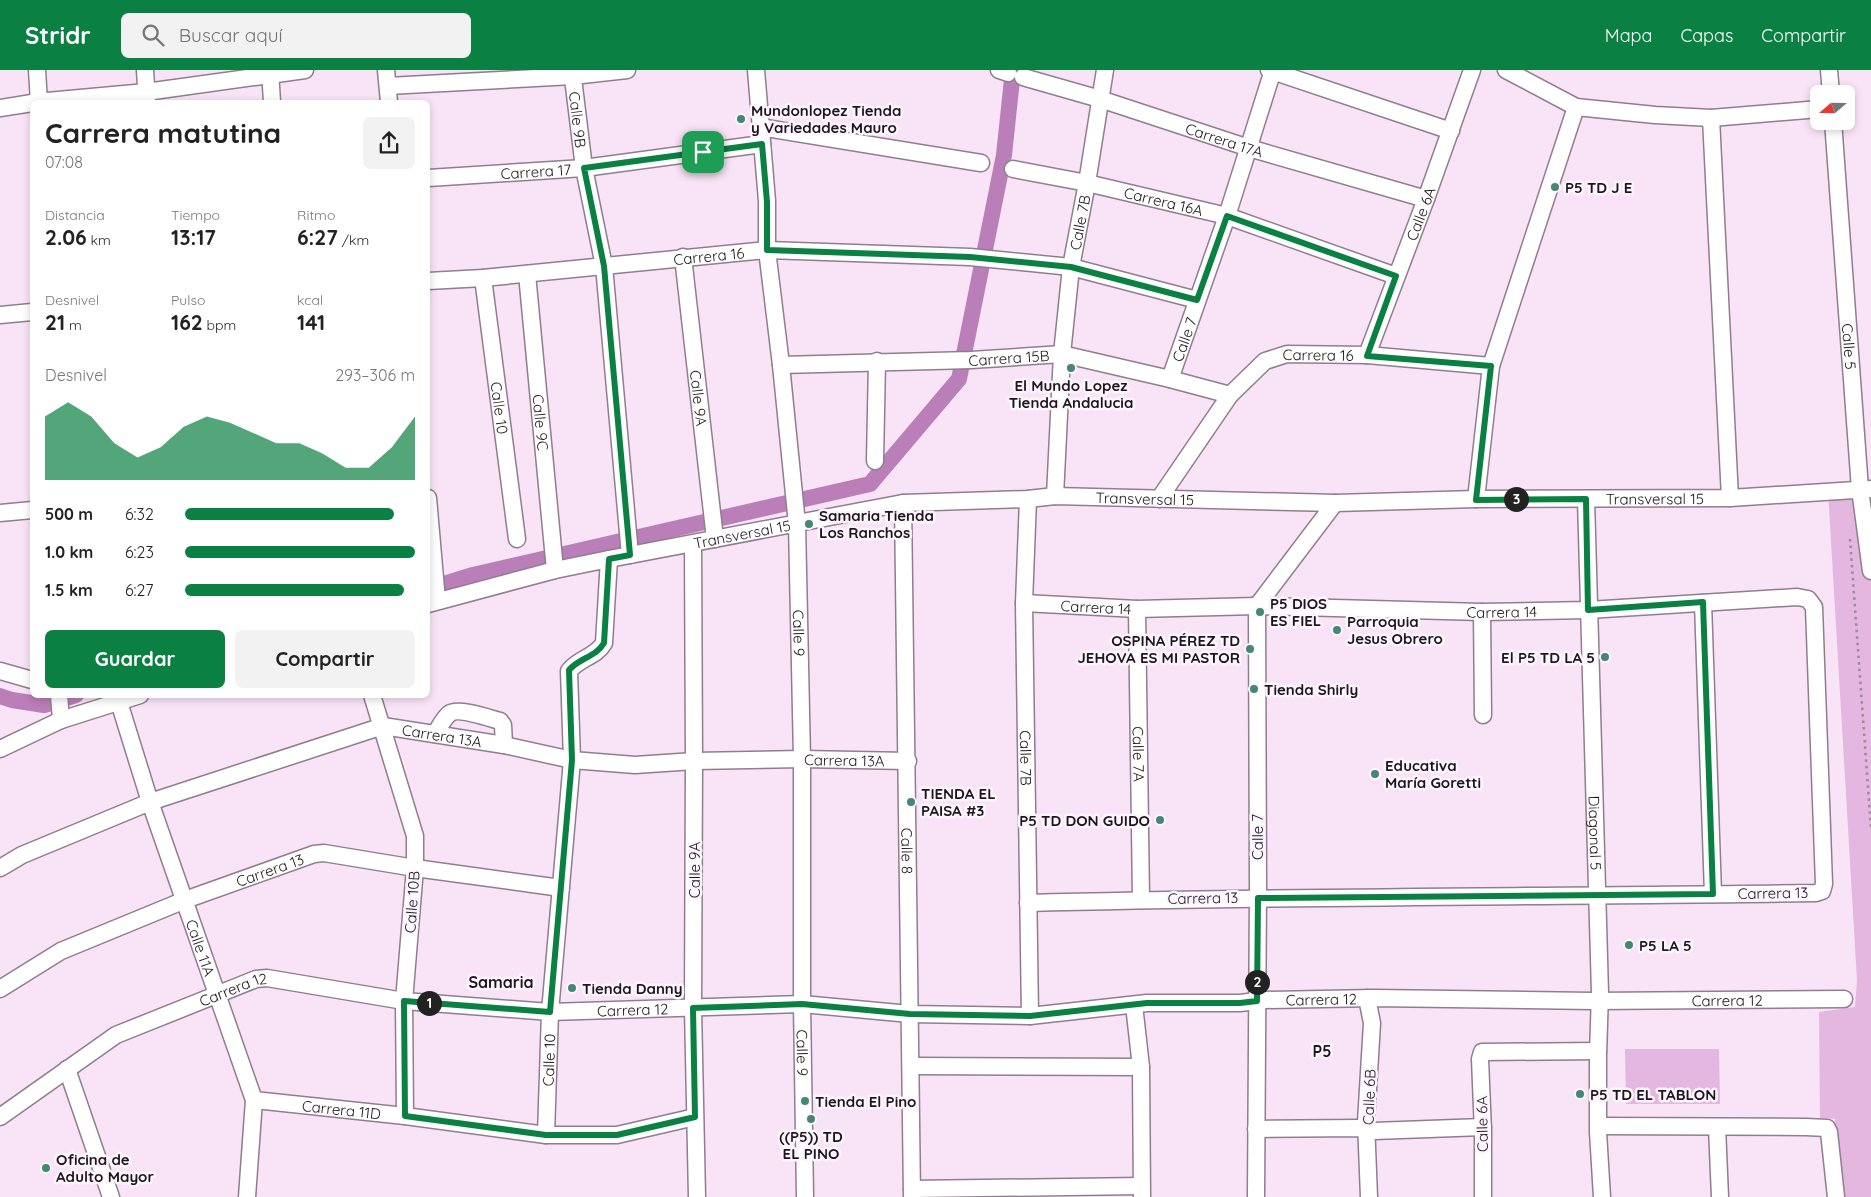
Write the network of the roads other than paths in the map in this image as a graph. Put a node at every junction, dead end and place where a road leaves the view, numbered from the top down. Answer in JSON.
{"nodes":[{"id":1,"x":37,"y":70,"type":"edge"},
{"id":2,"x":145,"y":70,"type":"edge"},
{"id":3,"x":305,"y":70,"type":"edge"},
{"id":4,"x":626,"y":70,"type":"edge"},
{"id":5,"x":756,"y":70,"type":"edge"},
{"id":6,"x":1105,"y":70,"type":"edge"},
{"id":7,"x":1271,"y":70,"type":"edge"},
{"id":8,"x":1472,"y":70,"type":"edge"},
{"id":9,"x":1506,"y":70,"type":"edge"},
{"id":10,"x":1828,"y":70,"type":"edge"},
{"id":11,"x":271,"y":72,"type":"edge"},
{"id":12,"x":572,"y":73,"type":"edge"},
{"id":13,"x":1010,"y":73,"type":"edge"},
{"id":14,"x":387,"y":78,"type":"edge"},
{"id":15,"x":1830,"y":85,"type":"edge"},
{"id":16,"x":146,"y":97,"type":"edge"},
{"id":17,"x":1100,"y":99,"type":"junction"},
{"id":18,"x":36,"y":100,"type":"edge"},
{"id":19,"x":80,"y":100,"type":"edge"},
{"id":20,"x":272,"y":100,"type":"edge"},
{"id":21,"x":389,"y":100,"type":"edge"},
{"id":22,"x":30,"y":103,"type":"edge"},
{"id":23,"x":1576,"y":107,"type":"junction"},
{"id":24,"x":0,"y":108,"type":"edge"},
{"id":25,"x":1810,"y":110,"type":"edge"},
{"id":26,"x":1711,"y":118,"type":"junction"},
{"id":27,"x":760,"y":127,"type":"junction"},
{"id":28,"x":1835,"y":130,"type":"edge"},
{"id":29,"x":1451,"y":131,"type":"junction"},
{"id":30,"x":762,"y":144,"type":"junction"},
{"id":31,"x":1249,"y":148,"type":"junction"},
{"id":32,"x":981,"y":163,"type":"dead end"},
{"id":33,"x":584,"y":168,"type":"junction"},
{"id":34,"x":1013,"y":169,"type":"dead end"},
{"id":35,"x":430,"y":178,"type":"edge"},
{"id":36,"x":1087,"y":183,"type":"junction"},
{"id":37,"x":1426,"y":199,"type":"junction"},
{"id":38,"x":1227,"y":216,"type":"junction"},
{"id":39,"x":767,"y":250,"type":"junction"},
{"id":40,"x":683,"y":257,"type":"junction"},
{"id":41,"x":604,"y":266,"type":"junction"},
{"id":42,"x":1071,"y":267,"type":"junction"},
{"id":43,"x":527,"y":274,"type":"junction"},
{"id":44,"x":1396,"y":276,"type":"junction"},
{"id":45,"x":483,"y":278,"type":"junction"},
{"id":46,"x":430,"y":281,"type":"edge"},
{"id":47,"x":1197,"y":300,"type":"junction"},
{"id":48,"x":30,"y":312,"type":"edge"},
{"id":49,"x":0,"y":315,"type":"edge"},
{"id":50,"x":1062,"y":354,"type":"junction"},
{"id":51,"x":1367,"y":356,"type":"junction"},
{"id":52,"x":877,"y":361,"type":"junction"},
{"id":53,"x":781,"y":365,"type":"junction"},
{"id":54,"x":1491,"y":366,"type":"junction"},
{"id":55,"x":1170,"y":379,"type":"junction"},
{"id":56,"x":1230,"y":396,"type":"junction"},
{"id":57,"x":875,"y":461,"type":"dead end"},
{"id":58,"x":1866,"y":489,"type":"edge"},
{"id":59,"x":1055,"y":496,"type":"junction"},
{"id":60,"x":1730,"y":498,"type":"junction"},
{"id":61,"x":1028,"y":499,"type":"junction"},
{"id":62,"x":1159,"y":499,"type":"junction"},
{"id":63,"x":1586,"y":499,"type":"junction"},
{"id":64,"x":1476,"y":500,"type":"junction"},
{"id":65,"x":904,"y":503,"type":"junction"},
{"id":66,"x":1335,"y":503,"type":"junction"},
{"id":67,"x":30,"y":510,"type":"edge"},
{"id":68,"x":0,"y":513,"type":"edge"},
{"id":69,"x":797,"y":518,"type":"junction"},
{"id":70,"x":430,"y":530,"type":"edge"},
{"id":71,"x":714,"y":533,"type":"junction"},
{"id":72,"x":517,"y":539,"type":"dead end"},
{"id":73,"x":693,"y":544,"type":"junction"},
{"id":74,"x":630,"y":545,"type":"junction"},
{"id":75,"x":609,"y":559,"type":"junction"},
{"id":76,"x":554,"y":561,"type":"junction"},
{"id":77,"x":1871,"y":571,"type":"edge"},
{"id":78,"x":434,"y":595,"type":"edge"},
{"id":79,"x":1797,"y":597,"type":"joint"},
{"id":80,"x":1703,"y":602,"type":"junction"},
{"id":81,"x":1024,"y":603,"type":"junction"},
{"id":82,"x":1257,"y":606,"type":"junction"},
{"id":83,"x":1137,"y":609,"type":"junction"},
{"id":84,"x":1588,"y":610,"type":"junction"},
{"id":85,"x":1482,"y":612,"type":"junction"},
{"id":86,"x":0,"y":671,"type":"edge"},
{"id":87,"x":30,"y":679,"type":"edge"},
{"id":88,"x":131,"y":698,"type":"edge"},
{"id":89,"x":373,"y":698,"type":"edge"},
{"id":90,"x":119,"y":702,"type":"junction"},
{"id":91,"x":60,"y":708,"type":"edge"},
{"id":92,"x":1483,"y":715,"type":"dead end"},
{"id":93,"x":383,"y":726,"type":"junction"},
{"id":94,"x":435,"y":734,"type":"junction"},
{"id":95,"x":504,"y":745,"type":"junction"},
{"id":96,"x":0,"y":749,"type":"edge"},
{"id":97,"x":802,"y":759,"type":"junction"},
{"id":98,"x":572,"y":760,"type":"junction"},
{"id":99,"x":694,"y":761,"type":"junction"},
{"id":100,"x":908,"y":761,"type":"junction"},
{"id":101,"x":150,"y":802,"type":"junction"},
{"id":102,"x":0,"y":868,"type":"edge"},
{"id":103,"x":415,"y":868,"type":"junction"},
{"id":104,"x":561,"y":888,"type":"junction"},
{"id":105,"x":1713,"y":894,"type":"junction"},
{"id":106,"x":1597,"y":896,"type":"junction"},
{"id":107,"x":1258,"y":898,"type":"junction"},
{"id":108,"x":185,"y":900,"type":"junction"},
{"id":109,"x":1141,"y":900,"type":"junction"},
{"id":110,"x":1028,"y":903,"type":"junction"},
{"id":111,"x":0,"y":989,"type":"edge"},
{"id":112,"x":217,"y":995,"type":"junction"},
{"id":113,"x":1367,"y":998,"type":"junction"},
{"id":114,"x":1844,"y":999,"type":"dead end"},
{"id":115,"x":404,"y":1001,"type":"junction"},
{"id":116,"x":1257,"y":1001,"type":"junction"},
{"id":117,"x":1600,"y":1001,"type":"junction"},
{"id":118,"x":802,"y":1004,"type":"junction"},
{"id":119,"x":1134,"y":1004,"type":"junction"},
{"id":120,"x":693,"y":1008,"type":"junction"},
{"id":121,"x":550,"y":1012,"type":"junction"},
{"id":122,"x":910,"y":1014,"type":"junction"},
{"id":123,"x":1030,"y":1016,"type":"junction"},
{"id":124,"x":1598,"y":1050,"type":"junction"},
{"id":125,"x":911,"y":1066,"type":"junction"},
{"id":126,"x":1141,"y":1067,"type":"junction"},
{"id":127,"x":67,"y":1069,"type":"junction"},
{"id":128,"x":254,"y":1100,"type":"junction"},
{"id":129,"x":405,"y":1116,"type":"junction"},
{"id":130,"x":0,"y":1117,"type":"edge"},
{"id":131,"x":695,"y":1117,"type":"junction"},
{"id":132,"x":1599,"y":1126,"type":"junction"},
{"id":133,"x":1483,"y":1127,"type":"junction"},
{"id":134,"x":1717,"y":1127,"type":"junction"},
{"id":135,"x":1367,"y":1128,"type":"junction"},
{"id":136,"x":1256,"y":1129,"type":"junction"},
{"id":137,"x":546,"y":1135,"type":"junction"},
{"id":138,"x":1030,"y":1192,"type":"edge"},
{"id":139,"x":1141,"y":1192,"type":"edge"},
{"id":140,"x":912,"y":1193,"type":"edge"},
{"id":141,"x":111,"y":1197,"type":"edge"},
{"id":142,"x":247,"y":1197,"type":"edge"},
{"id":143,"x":697,"y":1197,"type":"edge"},
{"id":144,"x":805,"y":1197,"type":"edge"},
{"id":145,"x":1256,"y":1197,"type":"edge"},
{"id":146,"x":1369,"y":1197,"type":"edge"},
{"id":147,"x":1483,"y":1197,"type":"edge"},
{"id":148,"x":1602,"y":1197,"type":"edge"},
{"id":149,"x":1720,"y":1197,"type":"edge"},
{"id":150,"x":1836,"y":1197,"type":"edge"}],
"edges":[{"from":1,"to":18,"type":"street"},
{"from":2,"to":16,"type":"street"},
{"from":3,"to":11,"type":"street"},
{"from":4,"to":12,"type":"street"},
{"from":5,"to":27,"type":"street","name":"Calle 9"},
{"from":6,"to":17,"type":"street","name":"Calle 7B"},
{"from":7,"to":29,"type":"street"},
{"from":7,"to":31,"type":"street","name":"Calle 7"},
{"from":8,"to":29,"type":"street","name":"Calle 6A"},
{"from":9,"to":23,"type":"street"},
{"from":10,"to":15,"type":"street"},
{"from":11,"to":16,"type":"street"},
{"from":11,"to":20,"type":"street"},
{"from":12,"to":14,"type":"street"},
{"from":12,"to":33,"type":"street","name":"Calle 9B"},
{"from":13,"to":17,"type":"street","name":"Carrera 17A"},
{"from":14,"to":21,"type":"street"},
{"from":16,"to":19,"type":"street"},
{"from":17,"to":31,"type":"street","name":"Carrera 17A"},
{"from":17,"to":36,"type":"street","name":"Calle 7B"},
{"from":22,"to":24,"type":"street"},
{"from":23,"to":26,"type":"street"},
{"from":23,"to":54,"type":"street"},
{"from":25,"to":26,"type":"street"},
{"from":26,"to":60,"type":"street"},
{"from":27,"to":30,"type":"street","name":"Calle 9"},
{"from":27,"to":32,"type":"street"},
{"from":28,"to":58,"type":"street","name":"Calle 5"},
{"from":29,"to":37,"type":"street","name":"Calle 6A"},
{"from":30,"to":33,"type":"street","name":"Carrera 17"},
{"from":30,"to":39,"type":"street","name":"Calle 9"},
{"from":31,"to":37,"type":"street","name":"Carrera 17A"},
{"from":31,"to":38,"type":"street","name":"Calle 7"},
{"from":33,"to":35,"type":"street","name":"Carrera 17"},
{"from":33,"to":41,"type":"street","name":"Calle 9B"},
{"from":34,"to":36,"type":"street","name":"Carrera 16A"},
{"from":36,"to":38,"type":"street","name":"Carrera 16A"},
{"from":36,"to":42,"type":"street","name":"Calle 7B"},
{"from":37,"to":44,"type":"street","name":"Calle 6A"},
{"from":38,"to":44,"type":"street","name":"Carrera 16A"},
{"from":38,"to":47,"type":"street","name":"Calle 7"},
{"from":39,"to":40,"type":"street","name":"Carrera 16"},
{"from":39,"to":42,"type":"street","name":"Carrera 16"},
{"from":39,"to":53,"type":"street","name":"Calle 9"},
{"from":40,"to":41,"type":"street","name":"Carrera 16"},
{"from":40,"to":71,"type":"street","name":"Calle 9A"},
{"from":41,"to":43,"type":"street","name":"Carrera 16"},
{"from":41,"to":74,"type":"street","name":"Calle 9B"},
{"from":42,"to":47,"type":"street","name":"Carrera 16"},
{"from":42,"to":50,"type":"street","name":"Calle 7B"},
{"from":43,"to":45,"type":"street","name":"Carrera 16"},
{"from":43,"to":76,"type":"street","name":"Calle 9C"},
{"from":44,"to":51,"type":"street","name":"Calle 6A"},
{"from":45,"to":46,"type":"street","name":"Carrera 16"},
{"from":45,"to":72,"type":"street","name":"Calle 10"},
{"from":47,"to":55,"type":"street","name":"Calle 7"},
{"from":48,"to":49,"type":"street"},
{"from":50,"to":52,"type":"street","name":"Carrera 15B"},
{"from":50,"to":55,"type":"street","name":"Carrera 15B"},
{"from":50,"to":59,"type":"street","name":"Calle 7B"},
{"from":51,"to":54,"type":"street","name":"Carrera 16"},
{"from":51,"to":56,"type":"street","name":"Carrera 16"},
{"from":52,"to":53,"type":"street","name":"Carrera 15B"},
{"from":52,"to":57,"type":"street"},
{"from":53,"to":69,"type":"street","name":"Calle 9"},
{"from":54,"to":64,"type":"street"},
{"from":55,"to":56,"type":"street","name":"Carrera 15B"},
{"from":56,"to":62,"type":"street"},
{"from":58,"to":60,"type":"street","name":"Transversal 15"},
{"from":58,"to":77,"type":"street","name":"Calle 5"},
{"from":59,"to":61,"type":"street","name":"Transversal 15"},
{"from":59,"to":62,"type":"street","name":"Transversal 15"},
{"from":60,"to":63,"type":"street","name":"Transversal 15"},
{"from":61,"to":65,"type":"street","name":"Transversal 15"},
{"from":61,"to":81,"type":"street","name":"Calle 7B"},
{"from":62,"to":66,"type":"street","name":"Transversal 15"},
{"from":63,"to":64,"type":"street","name":"Transversal 15"},
{"from":63,"to":84,"type":"street","name":"Diagonal 5"},
{"from":64,"to":66,"type":"street","name":"Transversal 15"},
{"from":65,"to":69,"type":"street","name":"Transversal 15"},
{"from":65,"to":100,"type":"street","name":"Calle 8"},
{"from":66,"to":82,"type":"street"},
{"from":67,"to":68,"type":"street"},
{"from":69,"to":71,"type":"street","name":"Transversal 15"},
{"from":69,"to":97,"type":"street","name":"Calle 9"},
{"from":70,"to":78,"type":"street"},
{"from":71,"to":73,"type":"street","name":"Transversal 15"},
{"from":73,"to":74,"type":"street","name":"Transversal 15"},
{"from":73,"to":99,"type":"street","name":"Calle 9A"},
{"from":74,"to":75,"type":"street","name":"Transversal 15"},
{"from":75,"to":76,"type":"street","name":"Transversal 15"},
{"from":75,"to":98,"type":"street","name":"Calle 10"},
{"from":76,"to":78,"type":"street","name":"Transversal 15"},
{"from":79,"to":80,"type":"street","name":"Carrera 14"},
{"from":79,"to":105,"type":"street","name":"Carrera 13"},
{"from":80,"to":84,"type":"street","name":"Carrera 14"},
{"from":80,"to":105,"type":"street"},
{"from":81,"to":83,"type":"street","name":"Carrera 14"},
{"from":81,"to":110,"type":"street","name":"Calle 7B"},
{"from":82,"to":83,"type":"street","name":"Carrera 14"},
{"from":82,"to":85,"type":"street","name":"Carrera 14"},
{"from":82,"to":107,"type":"street","name":"Calle 7"},
{"from":83,"to":109,"type":"street","name":"Calle 7A"},
{"from":84,"to":85,"type":"street","name":"Carrera 14"},
{"from":84,"to":106,"type":"street","name":"Diagonal 5"},
{"from":85,"to":92,"type":"street"},
{"from":86,"to":87,"type":"street"},
{"from":88,"to":90,"type":"street"},
{"from":89,"to":93,"type":"street","name":"Calle 10B"},
{"from":90,"to":91,"type":"street"},
{"from":90,"to":101,"type":"street","name":"Calle 11A"},
{"from":91,"to":96,"type":"street"},
{"from":93,"to":94,"type":"street","name":"Carrera 13A"},
{"from":93,"to":101,"type":"street","name":"Carrera 13A"},
{"from":93,"to":103,"type":"street","name":"Calle 10B"},
{"from":94,"to":95,"type":"street","name":"Carrera 13A"},
{"from":94,"to":95,"type":"street"},
{"from":95,"to":98,"type":"street","name":"Carrera 13A"},
{"from":97,"to":99,"type":"street","name":"Carrera 13A"},
{"from":97,"to":100,"type":"street","name":"Carrera 13A"},
{"from":97,"to":118,"type":"street","name":"Calle 9"},
{"from":98,"to":99,"type":"street","name":"Carrera 13A"},
{"from":98,"to":104,"type":"street","name":"Calle 10"},
{"from":99,"to":120,"type":"street","name":"Calle 9A"},
{"from":100,"to":122,"type":"street","name":"Calle 8"},
{"from":101,"to":102,"type":"street","name":"Carrera 13A"},
{"from":101,"to":108,"type":"street","name":"Calle 11A"},
{"from":103,"to":104,"type":"street","name":"Carrera 13"},
{"from":103,"to":108,"type":"street","name":"Carrera 13"},
{"from":103,"to":115,"type":"street","name":"Calle 10B"},
{"from":104,"to":121,"type":"street","name":"Calle 10"},
{"from":105,"to":106,"type":"street","name":"Carrera 13"},
{"from":106,"to":107,"type":"street","name":"Carrera 13"},
{"from":106,"to":117,"type":"street","name":"Diagonal 5"},
{"from":107,"to":109,"type":"street","name":"Carrera 13"},
{"from":107,"to":116,"type":"street","name":"Calle 7"},
{"from":108,"to":111,"type":"street","name":"Carrera 13"},
{"from":108,"to":112,"type":"street","name":"Calle 11A"},
{"from":109,"to":110,"type":"street","name":"Carrera 13"},
{"from":110,"to":123,"type":"street","name":"Calle 7B"},
{"from":112,"to":115,"type":"street","name":"Carrera 12"},
{"from":112,"to":127,"type":"street","name":"Carrera 12"},
{"from":112,"to":128,"type":"street","name":"Calle 11A"},
{"from":113,"to":116,"type":"street","name":"Carrera 12"},
{"from":113,"to":117,"type":"street","name":"Carrera 12"},
{"from":113,"to":135,"type":"street","name":"Calle 6B"},
{"from":114,"to":117,"type":"street","name":"Carrera 12"},
{"from":115,"to":121,"type":"street","name":"Carrera 12"},
{"from":115,"to":129,"type":"street","name":"Calle 10B"},
{"from":116,"to":119,"type":"street","name":"Carrera 12"},
{"from":116,"to":136,"type":"street","name":"Calle 7"},
{"from":117,"to":124,"type":"street","name":"Diagonal 5"},
{"from":118,"to":120,"type":"street","name":"Carrera 12"},
{"from":118,"to":122,"type":"street","name":"Carrera 12"},
{"from":118,"to":144,"type":"street","name":"Calle 9"},
{"from":119,"to":123,"type":"street","name":"Carrera 12"},
{"from":119,"to":126,"type":"street"},
{"from":120,"to":121,"type":"street","name":"Carrera 12"},
{"from":120,"to":131,"type":"street","name":"Calle 9A"},
{"from":121,"to":137,"type":"street","name":"Calle 10"},
{"from":122,"to":123,"type":"street","name":"Carrera 12"},
{"from":122,"to":125,"type":"street","name":"Calle 8"},
{"from":124,"to":132,"type":"street","name":"Diagonal 5"},
{"from":124,"to":133,"type":"street","name":"Calle 6A"},
{"from":125,"to":126,"type":"street"},
{"from":125,"to":140,"type":"street","name":"Calle 8"},
{"from":126,"to":139,"type":"street"},
{"from":127,"to":130,"type":"street","name":"Carrera 12"},
{"from":127,"to":141,"type":"street"},
{"from":128,"to":129,"type":"street","name":"Carrera 11D"},
{"from":128,"to":142,"type":"street","name":"Calle 11A"},
{"from":129,"to":137,"type":"street","name":"Carrera 11D"},
{"from":131,"to":137,"type":"street","name":"Carrera 11D"},
{"from":131,"to":143,"type":"street","name":"Calle 9A"},
{"from":132,"to":134,"type":"street"},
{"from":132,"to":148,"type":"street","name":"Diagonal 5"},
{"from":133,"to":135,"type":"street"},
{"from":133,"to":147,"type":"street","name":"Calle 6A"},
{"from":134,"to":149,"type":"street"},
{"from":134,"to":150,"type":"street"},
{"from":135,"to":136,"type":"street"},
{"from":135,"to":146,"type":"street","name":"Calle 6B"},
{"from":136,"to":145,"type":"street","name":"Calle 7"},
{"from":138,"to":139,"type":"street"},
{"from":138,"to":140,"type":"street"}]}
